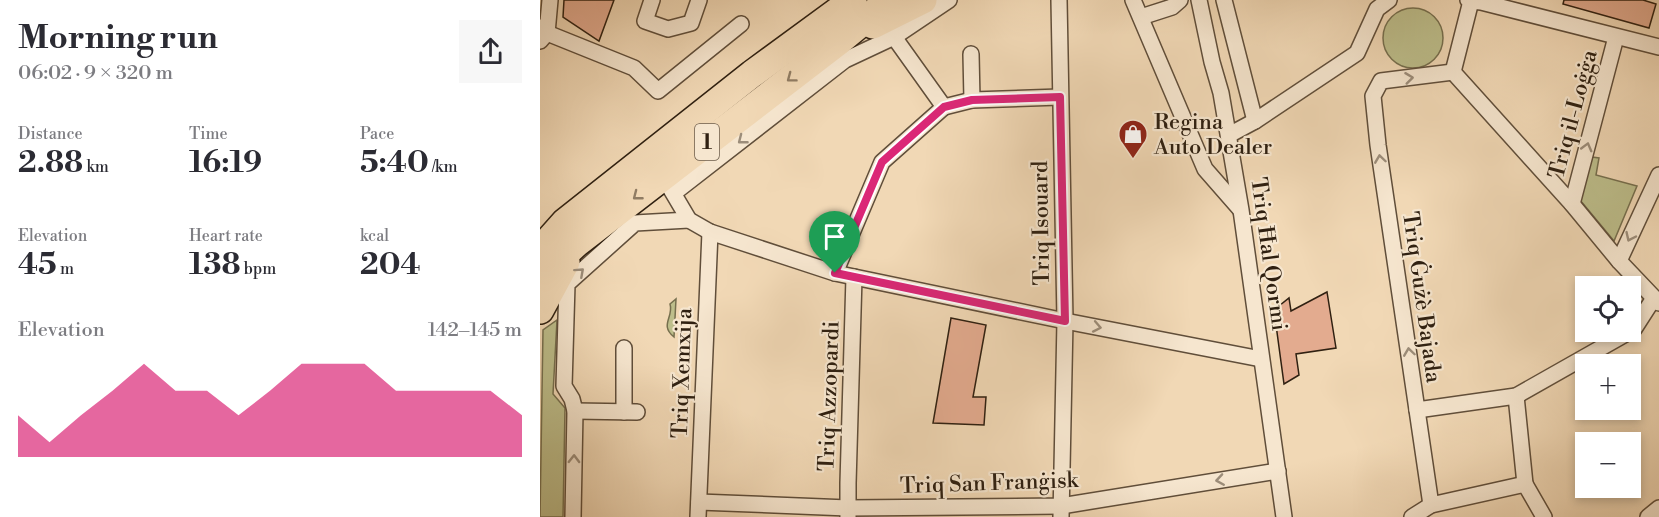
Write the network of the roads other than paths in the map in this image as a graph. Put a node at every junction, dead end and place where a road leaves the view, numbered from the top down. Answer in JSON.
{"nodes":[{"id":1,"x":550,"y":0,"type":"edge"},
{"id":2,"x":652,"y":0,"type":"edge"},
{"id":3,"x":699,"y":0,"type":"edge"},
{"id":4,"x":820,"y":0,"type":"edge"},
{"id":5,"x":853,"y":0,"type":"edge"},
{"id":6,"x":889,"y":0,"type":"edge"},
{"id":7,"x":923,"y":0,"type":"edge"},
{"id":8,"x":949,"y":0,"type":"edge"},
{"id":9,"x":1059,"y":0,"type":"edge"},
{"id":10,"x":1133,"y":0,"type":"edge"},
{"id":11,"x":1180,"y":0,"type":"edge"},
{"id":12,"x":1199,"y":0,"type":"edge"},
{"id":13,"x":1224,"y":0,"type":"edge"},
{"id":14,"x":1389,"y":0,"type":"edge"},
{"id":15,"x":1469,"y":0,"type":"edge"},
{"id":16,"x":1141,"y":17,"type":"junction"},
{"id":17,"x":741,"y":24,"type":"dead end"},
{"id":18,"x":542,"y":34,"type":"edge"},
{"id":19,"x":894,"y":37,"type":"junction"},
{"id":20,"x":1616,"y":37,"type":"junction"},
{"id":21,"x":838,"y":42,"type":"junction"},
{"id":22,"x":1659,"y":47,"type":"edge"},
{"id":23,"x":971,"y":54,"type":"dead end"},
{"id":24,"x":1453,"y":72,"type":"junction"},
{"id":25,"x":752,"y":74,"type":"junction"},
{"id":26,"x":1060,"y":97,"type":"junction"},
{"id":27,"x":972,"y":100,"type":"junction"},
{"id":28,"x":944,"y":107,"type":"junction"},
{"id":29,"x":1255,"y":121,"type":"junction"},
{"id":30,"x":1229,"y":135,"type":"junction"},
{"id":31,"x":1659,"y":175,"type":"edge"},
{"id":32,"x":668,"y":185,"type":"junction"},
{"id":33,"x":1572,"y":204,"type":"junction"},
{"id":34,"x":1241,"y":210,"type":"junction"},
{"id":35,"x":689,"y":220,"type":"junction"},
{"id":36,"x":571,"y":232,"type":"junction"},
{"id":37,"x":710,"y":232,"type":"junction"},
{"id":38,"x":540,"y":243,"type":"edge"},
{"id":39,"x":540,"y":250,"type":"edge"},
{"id":40,"x":1619,"y":261,"type":"junction"},
{"id":41,"x":835,"y":273,"type":"junction"},
{"id":42,"x":540,"y":277,"type":"edge"},
{"id":43,"x":854,"y":277,"type":"junction"},
{"id":44,"x":1657,"y":300,"type":"edge"},
{"id":45,"x":540,"y":309,"type":"edge"},
{"id":46,"x":1641,"y":320,"type":"edge"},
{"id":47,"x":1065,"y":321,"type":"junction"},
{"id":48,"x":1611,"y":342,"type":"edge"},
{"id":49,"x":624,"y":348,"type":"dead end"},
{"id":50,"x":1262,"y":359,"type":"junction"},
{"id":51,"x":1516,"y":396,"type":"junction"},
{"id":52,"x":1417,"y":410,"type":"junction"},
{"id":53,"x":575,"y":411,"type":"junction"},
{"id":54,"x":1278,"y":471,"type":"junction"},
{"id":55,"x":1525,"y":484,"type":"junction"},
{"id":56,"x":1431,"y":505,"type":"junction"},
{"id":57,"x":1659,"y":508,"type":"edge"},
{"id":58,"x":698,"y":509,"type":"edge"},
{"id":59,"x":848,"y":512,"type":"edge"},
{"id":60,"x":1061,"y":512,"type":"edge"},
{"id":61,"x":573,"y":517,"type":"edge"},
{"id":62,"x":1284,"y":517,"type":"edge"},
{"id":63,"x":1412,"y":517,"type":"edge"},
{"id":64,"x":1544,"y":517,"type":"edge"},
{"id":65,"x":1648,"y":517,"type":"edge"}],
"edges":[{"from":1,"to":18,"type":"street"},
{"from":2,"to":3,"type":"street"},
{"from":4,"to":25,"type":"highway"},
{"from":5,"to":25,"type":"highway","number":"1"},
{"from":6,"to":21,"type":"highway","number":"1"},
{"from":7,"to":21,"type":"highway"},
{"from":8,"to":19,"type":"street"},
{"from":9,"to":26,"type":"street","name":"Triq Isouard"},
{"from":10,"to":16,"type":"street"},
{"from":11,"to":16,"type":"street"},
{"from":12,"to":30,"type":"street","name":"Triq Ħal Qormi"},
{"from":13,"to":29,"type":"street"},
{"from":14,"to":29,"type":"street"},
{"from":15,"to":20,"type":"street"},
{"from":15,"to":24,"type":"street"},
{"from":16,"to":34,"type":"street"},
{"from":17,"to":18,"type":"street"},
{"from":19,"to":28,"type":"street"},
{"from":19,"to":32,"type":"street","one_way":true},
{"from":20,"to":22,"type":"street"},
{"from":33,"to":20,"type":"street","name":"Triq il-Loġġa","one_way":true},
{"from":21,"to":32,"type":"highway","number":"1","one_way":true},
{"from":23,"to":27,"type":"street"},
{"from":24,"to":33,"type":"street"},
{"from":52,"to":24,"type":"street","name":"Triq Ġużè Bajada","one_way":true},
{"from":25,"to":36,"type":"highway","number":"1"},
{"from":26,"to":27,"type":"street"},
{"from":26,"to":47,"type":"street","name":"Triq Isouard"},
{"from":27,"to":28,"type":"street"},
{"from":28,"to":41,"type":"street"},
{"from":29,"to":30,"type":"street"},
{"from":30,"to":34,"type":"street","name":"Triq Ħal Qormi"},
{"from":31,"to":40,"type":"street","one_way":true},
{"from":32,"to":35,"type":"street"},
{"from":32,"to":36,"type":"highway","number":"1","one_way":true},
{"from":33,"to":40,"type":"street"},
{"from":34,"to":50,"type":"street","name":"Triq Ħal Qormi"},
{"from":35,"to":37,"type":"street"},
{"from":53,"to":35,"type":"street","one_way":true},
{"from":36,"to":38,"type":"highway","number":"1"},
{"from":36,"to":39,"type":"highway"},
{"from":36,"to":42,"type":"highway","number":"1"},
{"from":36,"to":45,"type":"highway"},
{"from":37,"to":41,"type":"street"},
{"from":37,"to":58,"type":"street","name":"Triq Xemxija"},
{"from":40,"to":44,"type":"street"},
{"from":41,"to":43,"type":"street"},
{"from":43,"to":47,"type":"street"},
{"from":43,"to":59,"type":"street","name":"Triq Azzopardi"},
{"from":44,"to":46,"type":"street"},
{"from":47,"to":50,"type":"street","one_way":true},
{"from":47,"to":60,"type":"street","name":"Triq Isouard"},
{"from":48,"to":51,"type":"street"},
{"from":49,"to":53,"type":"street"},
{"from":50,"to":54,"type":"street","name":"Triq Ħal Qormi"},
{"from":51,"to":52,"type":"street"},
{"from":51,"to":55,"type":"street"},
{"from":52,"to":56,"type":"street","name":"Triq Ġużè Bajada"},
{"from":61,"to":53,"type":"street","one_way":true},
{"from":54,"to":60,"type":"street","name":"Triq San Franġisk","one_way":true},
{"from":54,"to":62,"type":"street","name":"Triq Ħal Qormi"},
{"from":55,"to":56,"type":"street"},
{"from":55,"to":64,"type":"street"},
{"from":56,"to":63,"type":"street"},
{"from":57,"to":65,"type":"street"},
{"from":58,"to":59,"type":"street","name":"Triq San Franġisk"},
{"from":59,"to":60,"type":"street","name":"Triq San Franġisk"}]}
